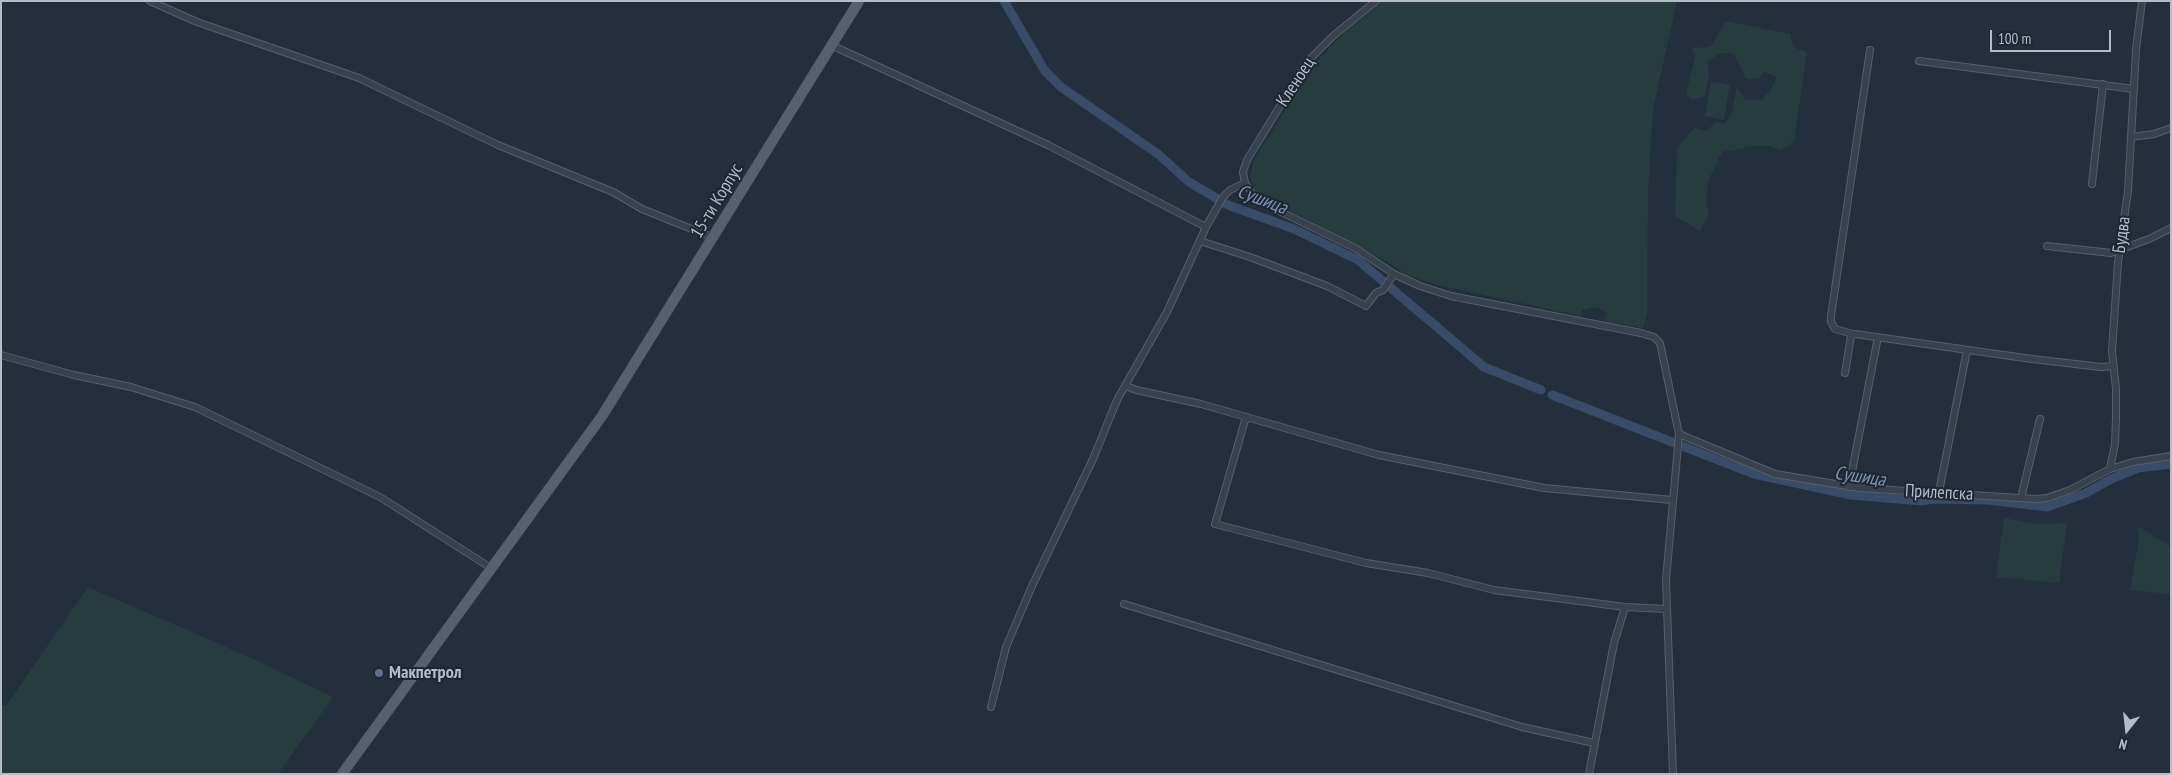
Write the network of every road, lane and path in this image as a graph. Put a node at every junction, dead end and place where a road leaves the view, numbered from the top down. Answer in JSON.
{"nodes":[{"id":1,"x":150,"y":1,"type":"edge"},
{"id":2,"x":859,"y":1,"type":"edge"},
{"id":3,"x":1376,"y":1,"type":"edge"},
{"id":4,"x":2142,"y":1,"type":"edge"},
{"id":5,"x":832,"y":45,"type":"junction"},
{"id":6,"x":1870,"y":50,"type":"dead end"},
{"id":7,"x":1919,"y":61,"type":"dead end"},
{"id":8,"x":2103,"y":84,"type":"junction"},
{"id":9,"x":2134,"y":89,"type":"junction"},
{"id":10,"x":2171,"y":128,"type":"edge"},
{"id":11,"x":2131,"y":136,"type":"junction"},
{"id":12,"x":1245,"y":183,"type":"junction"},
{"id":13,"x":2092,"y":184,"type":"dead end"},
{"id":14,"x":1206,"y":227,"type":"junction"},
{"id":15,"x":2171,"y":228,"type":"edge"},
{"id":16,"x":714,"y":238,"type":"junction"},
{"id":17,"x":1200,"y":240,"type":"junction"},
{"id":18,"x":2047,"y":246,"type":"dead end"},
{"id":19,"x":2121,"y":250,"type":"junction"},
{"id":20,"x":1394,"y":274,"type":"junction"},
{"id":21,"x":1852,"y":334,"type":"junction"},
{"id":22,"x":1878,"y":337,"type":"junction"},
{"id":23,"x":1967,"y":350,"type":"junction"},
{"id":24,"x":1,"y":355,"type":"edge"},
{"id":25,"x":2113,"y":366,"type":"junction"},
{"id":26,"x":1845,"y":373,"type":"dead end"},
{"id":27,"x":1126,"y":386,"type":"junction"},
{"id":28,"x":1246,"y":417,"type":"junction"},
{"id":29,"x":2040,"y":419,"type":"dead end"},
{"id":30,"x":1679,"y":434,"type":"junction"},
{"id":31,"x":2171,"y":456,"type":"edge"},
{"id":32,"x":2110,"y":469,"type":"junction"},
{"id":33,"x":1849,"y":487,"type":"junction"},
{"id":34,"x":1939,"y":492,"type":"junction"},
{"id":35,"x":2021,"y":498,"type":"junction"},
{"id":36,"x":1672,"y":500,"type":"junction"},
{"id":37,"x":492,"y":568,"type":"junction"},
{"id":38,"x":1124,"y":604,"type":"dead end"},
{"id":39,"x":1625,"y":607,"type":"junction"},
{"id":40,"x":1667,"y":609,"type":"junction"},
{"id":41,"x":991,"y":707,"type":"dead end"},
{"id":42,"x":1594,"y":743,"type":"junction"},
{"id":43,"x":342,"y":774,"type":"edge"},
{"id":44,"x":1589,"y":774,"type":"edge"},
{"id":45,"x":1673,"y":774,"type":"edge"}],
"edges":[{"from":1,"to":16,"type":"street"},
{"from":2,"to":5,"type":"main road","name":"15-ти Корпус"},
{"from":3,"to":12,"type":"street","name":"Кленоец"},
{"from":4,"to":9,"type":"street","name":"Будва"},
{"from":5,"to":14,"type":"street"},
{"from":5,"to":16,"type":"main road","name":"15-ти Корпус"},
{"from":6,"to":21,"type":"street"},
{"from":7,"to":8,"type":"street"},
{"from":8,"to":9,"type":"street"},
{"from":8,"to":13,"type":"street"},
{"from":9,"to":11,"type":"street","name":"Будва"},
{"from":10,"to":11,"type":"street"},
{"from":11,"to":19,"type":"street","name":"Будва"},
{"from":12,"to":14,"type":"street"},
{"from":12,"to":20,"type":"street"},
{"from":14,"to":17,"type":"street"},
{"from":15,"to":19,"type":"street"},
{"from":16,"to":37,"type":"main road","name":"15-ти Корпус"},
{"from":17,"to":20,"type":"street"},
{"from":17,"to":27,"type":"street"},
{"from":18,"to":19,"type":"street"},
{"from":19,"to":25,"type":"street","name":"Будва"},
{"from":20,"to":30,"type":"street"},
{"from":21,"to":22,"type":"street"},
{"from":21,"to":26,"type":"street"},
{"from":22,"to":23,"type":"street"},
{"from":22,"to":33,"type":"street"},
{"from":23,"to":25,"type":"street"},
{"from":23,"to":34,"type":"street"},
{"from":24,"to":37,"type":"street"},
{"from":25,"to":32,"type":"street","name":"Будва"},
{"from":27,"to":28,"type":"street"},
{"from":27,"to":41,"type":"street"},
{"from":28,"to":36,"type":"street"},
{"from":28,"to":39,"type":"street"},
{"from":29,"to":35,"type":"street"},
{"from":30,"to":33,"type":"street","name":"Прилепска"},
{"from":30,"to":36,"type":"street"},
{"from":31,"to":32,"type":"street","name":"Прилепска"},
{"from":32,"to":35,"type":"street","name":"Прилепска"},
{"from":33,"to":34,"type":"street","name":"Прилепска"},
{"from":34,"to":35,"type":"street","name":"Прилепска"},
{"from":36,"to":40,"type":"street"},
{"from":37,"to":43,"type":"main road","name":"15-ти Корпус"},
{"from":38,"to":42,"type":"street"},
{"from":39,"to":40,"type":"street"},
{"from":39,"to":42,"type":"street"},
{"from":40,"to":45,"type":"street"},
{"from":42,"to":44,"type":"street"}]}
